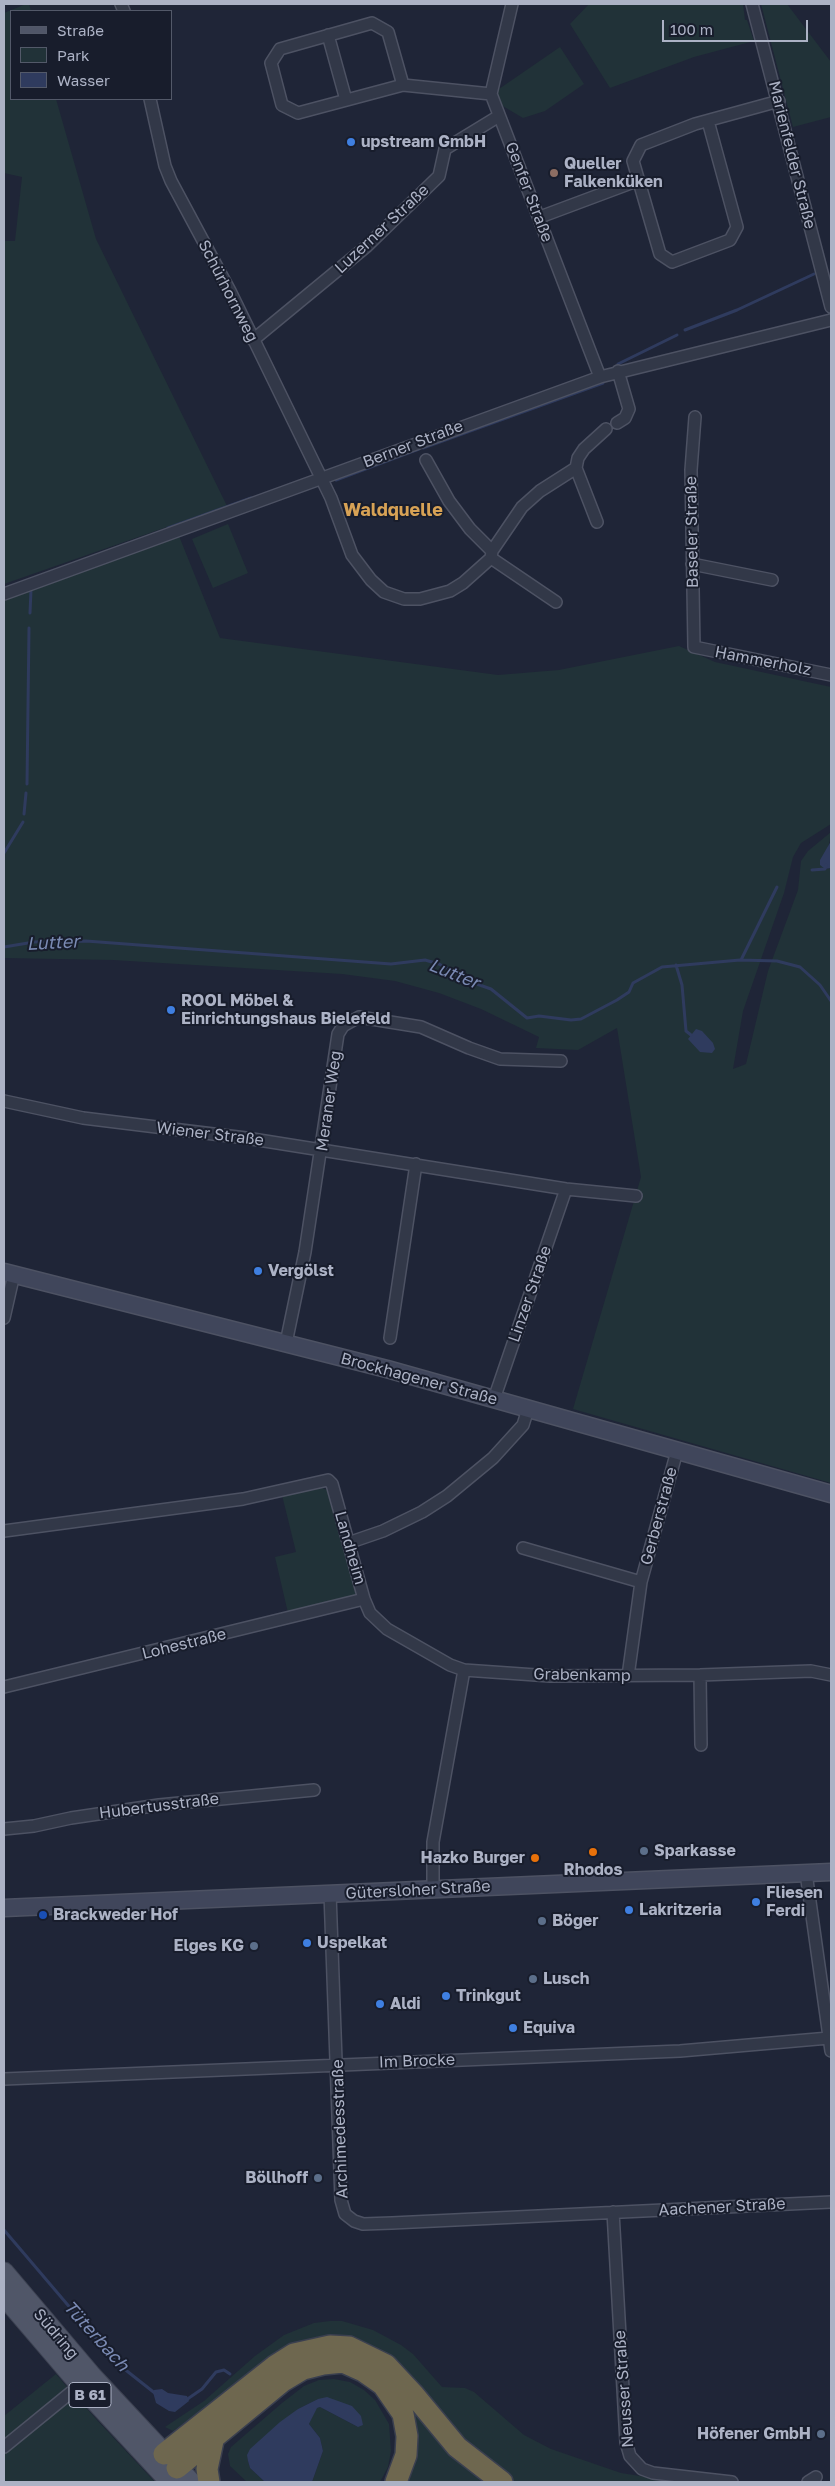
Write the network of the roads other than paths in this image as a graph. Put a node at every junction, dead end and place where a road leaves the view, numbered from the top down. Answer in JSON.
{"nodes":[{"id":1,"x":512,"y":4,"type":"edge"},
{"id":2,"x":752,"y":4,"type":"edge"},
{"id":3,"x":328,"y":36,"type":"junction"},
{"id":4,"x":403,"y":85,"type":"junction"},
{"id":5,"x":491,"y":94,"type":"junction"},
{"id":6,"x":150,"y":100,"type":"edge"},
{"id":7,"x":346,"y":100,"type":"junction"},
{"id":8,"x":779,"y":101,"type":"junction"},
{"id":9,"x":500,"y":116,"type":"junction"},
{"id":10,"x":708,"y":121,"type":"junction"},
{"id":11,"x":638,"y":180,"type":"junction"},
{"id":12,"x":540,"y":217,"type":"junction"},
{"id":13,"x":831,"y":307,"type":"edge"},
{"id":14,"x":831,"y":320,"type":"edge"},
{"id":15,"x":253,"y":340,"type":"junction"},
{"id":16,"x":618,"y":371,"type":"junction"},
{"id":17,"x":600,"y":377,"type":"junction"},
{"id":18,"x":695,"y":417,"type":"dead end"},
{"id":19,"x":617,"y":423,"type":"dead end"},
{"id":20,"x":606,"y":429,"type":"dead end"},
{"id":21,"x":426,"y":460,"type":"dead end"},
{"id":22,"x":576,"y":468,"type":"junction"},
{"id":23,"x":320,"y":479,"type":"junction"},
{"id":24,"x":597,"y":522,"type":"dead end"},
{"id":25,"x":491,"y":555,"type":"junction"},
{"id":26,"x":692,"y":564,"type":"junction"},
{"id":27,"x":772,"y":580,"type":"dead end"},
{"id":28,"x":4,"y":594,"type":"edge"},
{"id":29,"x":556,"y":602,"type":"dead end"},
{"id":30,"x":694,"y":647,"type":"joint"},
{"id":31,"x":831,"y":675,"type":"edge"},
{"id":32,"x":561,"y":1061,"type":"dead end"},
{"id":33,"x":4,"y":1101,"type":"edge"},
{"id":34,"x":322,"y":1149,"type":"junction"},
{"id":35,"x":416,"y":1164,"type":"junction"},
{"id":36,"x":566,"y":1189,"type":"junction"},
{"id":37,"x":636,"y":1196,"type":"dead end"},
{"id":38,"x":9,"y":1273,"type":"edge"},
{"id":39,"x":4,"y":1318,"type":"edge"},
{"id":40,"x":390,"y":1338,"type":"dead end"},
{"id":41,"x":286,"y":1343,"type":"junction"},
{"id":42,"x":494,"y":1399,"type":"junction"},
{"id":43,"x":528,"y":1409,"type":"junction"},
{"id":44,"x":676,"y":1451,"type":"junction"},
{"id":45,"x":831,"y":1494,"type":"edge"},
{"id":46,"x":4,"y":1530,"type":"edge"},
{"id":47,"x":348,"y":1543,"type":"junction"},
{"id":48,"x":524,"y":1548,"type":"dead end"},
{"id":49,"x":641,"y":1582,"type":"junction"},
{"id":50,"x":364,"y":1599,"type":"junction"},
{"id":51,"x":464,"y":1670,"type":"junction"},
{"id":52,"x":700,"y":1675,"type":"junction"},
{"id":53,"x":831,"y":1675,"type":"edge"},
{"id":54,"x":628,"y":1676,"type":"junction"},
{"id":55,"x":4,"y":1687,"type":"edge"},
{"id":56,"x":701,"y":1746,"type":"dead end"},
{"id":57,"x":314,"y":1790,"type":"dead end"},
{"id":58,"x":4,"y":1829,"type":"edge"},
{"id":59,"x":831,"y":1872,"type":"edge"},
{"id":60,"x":806,"y":1873,"type":"junction"},
{"id":61,"x":432,"y":1889,"type":"junction"},
{"id":62,"x":330,"y":1893,"type":"junction"},
{"id":63,"x":4,"y":1908,"type":"edge"},
{"id":64,"x":829,"y":2038,"type":"junction"},
{"id":65,"x":831,"y":2051,"type":"edge"},
{"id":66,"x":337,"y":2064,"type":"junction"},
{"id":67,"x":4,"y":2078,"type":"edge"},
{"id":68,"x":831,"y":2202,"type":"edge"},
{"id":69,"x":613,"y":2212,"type":"junction"},
{"id":70,"x":4,"y":2272,"type":"edge"},
{"id":71,"x":4,"y":2296,"type":"edge"},
{"id":72,"x":80,"y":2385,"type":"junction"},
{"id":73,"x":214,"y":2436,"type":"junction"},
{"id":74,"x":4,"y":2447,"type":"edge"},
{"id":75,"x":172,"y":2472,"type":"edge"},
{"id":76,"x":209,"y":2482,"type":"edge"},
{"id":77,"x":396,"y":2482,"type":"edge"},
{"id":78,"x":502,"y":2482,"type":"edge"},
{"id":79,"x":732,"y":2482,"type":"edge"}],
"edges":[{"from":1,"to":5,"type":"street"},
{"from":2,"to":8,"type":"street","name":"Marienfelder Straße"},
{"from":3,"to":4,"type":"street"},
{"from":3,"to":7,"type":"street"},
{"from":3,"to":7,"type":"street"},
{"from":4,"to":5,"type":"street"},
{"from":4,"to":7,"type":"street"},
{"from":5,"to":9,"type":"street","name":"Genfer Straße"},
{"from":6,"to":15,"type":"street","name":"Schürhornweg"},
{"from":8,"to":10,"type":"street"},
{"from":8,"to":13,"type":"street","name":"Marienfelder Straße"},
{"from":9,"to":12,"type":"street","name":"Genfer Straße"},
{"from":9,"to":15,"type":"street","name":"Luzerner Straße"},
{"from":10,"to":11,"type":"street"},
{"from":10,"to":11,"type":"street"},
{"from":11,"to":12,"type":"street"},
{"from":12,"to":17,"type":"street","name":"Genfer Straße"},
{"from":14,"to":16,"type":"street","name":"Berner Straße"},
{"from":15,"to":23,"type":"street","name":"Schürhornweg"},
{"from":16,"to":17,"type":"street","name":"Berner Straße"},
{"from":16,"to":19,"type":"street"},
{"from":17,"to":23,"type":"street","name":"Berner Straße"},
{"from":18,"to":26,"type":"street","name":"Baseler Straße"},
{"from":20,"to":22,"type":"street"},
{"from":21,"to":25,"type":"street"},
{"from":22,"to":24,"type":"street"},
{"from":22,"to":25,"type":"street","name":"Schürhornweg"},
{"from":23,"to":25,"type":"street","name":"Schürhornweg"},
{"from":23,"to":28,"type":"street","name":"Berner Straße"},
{"from":25,"to":29,"type":"street"},
{"from":26,"to":27,"type":"street"},
{"from":26,"to":30,"type":"street","name":"Baseler Straße"},
{"from":30,"to":31,"type":"street","name":"Hammerholz"},
{"from":32,"to":34,"type":"street","name":"Meraner Weg"},
{"from":33,"to":34,"type":"street","name":"Wiener Straße"},
{"from":34,"to":35,"type":"street","name":"Wiener Straße"},
{"from":34,"to":41,"type":"street","name":"Meraner Weg"},
{"from":35,"to":36,"type":"street","name":"Wiener Straße"},
{"from":35,"to":40,"type":"street"},
{"from":36,"to":37,"type":"street","name":"Wiener Straße"},
{"from":36,"to":42,"type":"street","name":"Linzer Straße"},
{"from":38,"to":39,"type":"street"},
{"from":38,"to":41,"type":"main road","name":"Brockhagener Straße"},
{"from":41,"to":42,"type":"main road","name":"Brockhagener Straße"},
{"from":42,"to":43,"type":"main road","name":"Brockhagener Straße"},
{"from":43,"to":44,"type":"main road","name":"Brockhagener Straße"},
{"from":43,"to":47,"type":"street"},
{"from":44,"to":45,"type":"main road","name":"Brockhagener Straße"},
{"from":44,"to":49,"type":"street","name":"Gerberstraße"},
{"from":46,"to":47,"type":"street","name":"Landheim"},
{"from":47,"to":50,"type":"street","name":"Landheim"},
{"from":48,"to":49,"type":"street","name":"Gerberstraße"},
{"from":49,"to":54,"type":"street","name":"Gerberstraße"},
{"from":50,"to":51,"type":"street","name":"Landheim"},
{"from":50,"to":55,"type":"street","name":"Lohestraße"},
{"from":51,"to":54,"type":"street","name":"Grabenkamp"},
{"from":51,"to":61,"type":"street"},
{"from":52,"to":53,"type":"street","name":"Grabenkamp"},
{"from":52,"to":54,"type":"street","name":"Grabenkamp"},
{"from":52,"to":56,"type":"street"},
{"from":57,"to":58,"type":"street","name":"Hubertusstraße"},
{"from":59,"to":60,"type":"main road","name":"Gütersloher Straße"},
{"from":60,"to":61,"type":"main road","name":"Gütersloher Straße"},
{"from":60,"to":64,"type":"street"},
{"from":61,"to":62,"type":"main road","name":"Gütersloher Straße"},
{"from":62,"to":63,"type":"main road","name":"Gütersloher Straße"},
{"from":62,"to":66,"type":"street","name":"Archimedesstraße"},
{"from":64,"to":65,"type":"street"},
{"from":64,"to":66,"type":"street","name":"Im Brocke"},
{"from":66,"to":67,"type":"street","name":"Im Brocke"},
{"from":66,"to":69,"type":"street","name":"Archimedesstraße"},
{"from":68,"to":69,"type":"street","name":"Aachener Straße"},
{"from":69,"to":79,"type":"street","name":"Neusser Straße"},
{"from":70,"to":75,"type":"main road","name":"Südring","number":"B 61"},
{"from":71,"to":72,"type":"main road","name":"Südring","number":"B 61"},
{"from":72,"to":74,"type":"street"},
{"from":72,"to":75,"type":"main road","name":"Südring","number":"B 61"},
{"from":73,"to":75,"type":"highway"},
{"from":73,"to":76,"type":"highway"},
{"from":73,"to":77,"type":"highway"},
{"from":75,"to":78,"type":"highway"}]}
